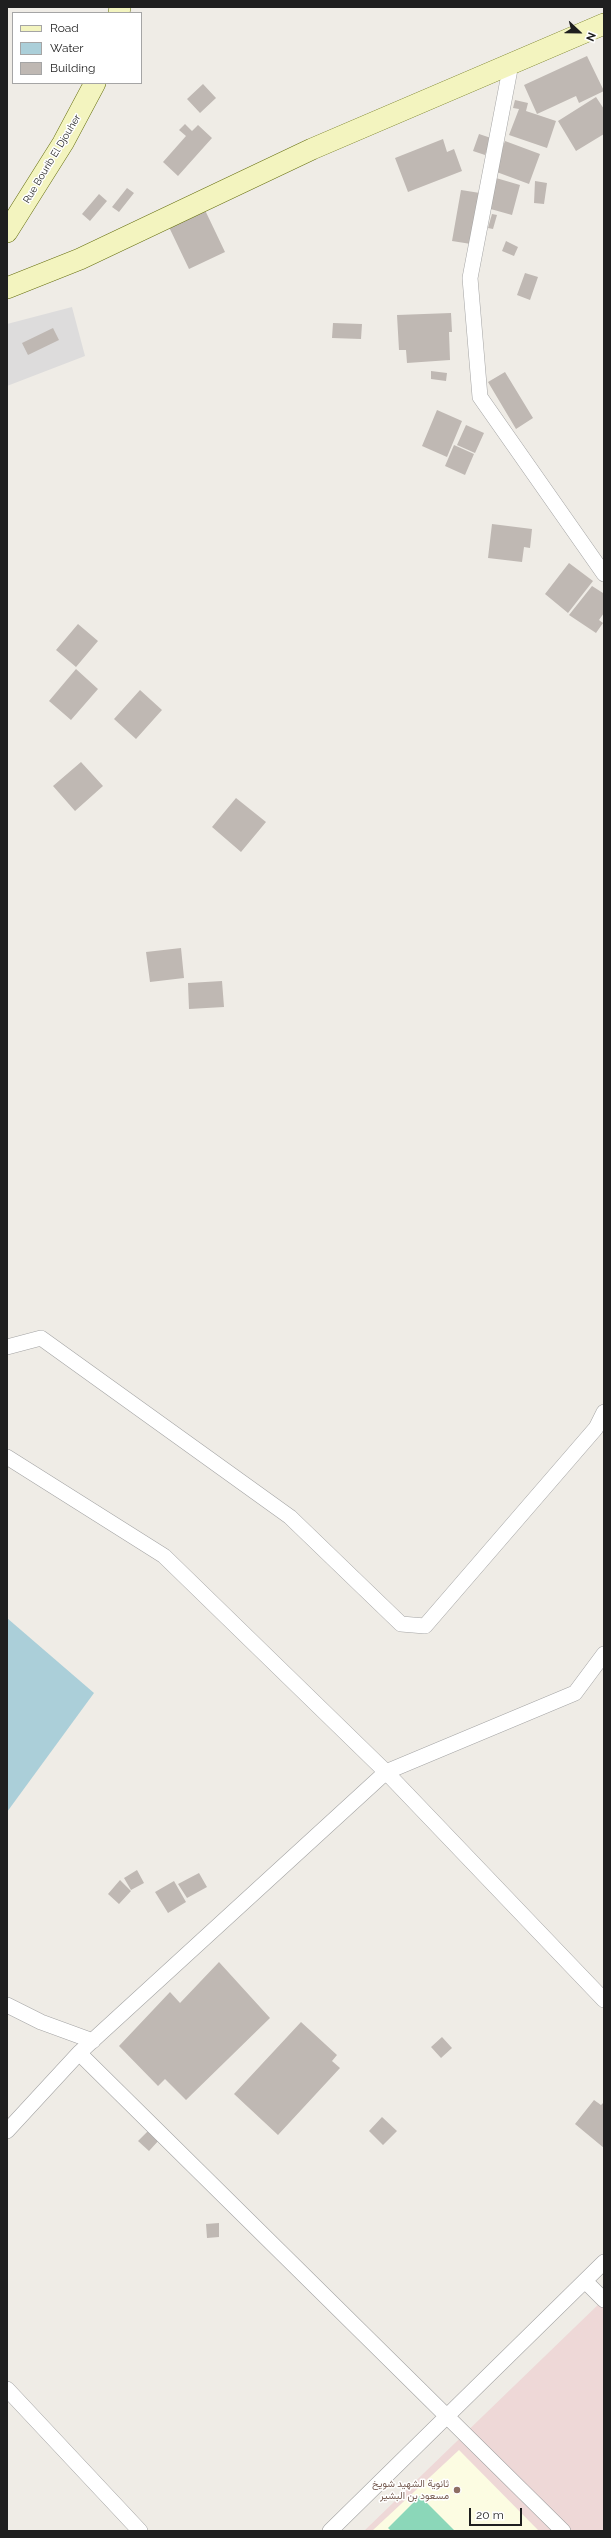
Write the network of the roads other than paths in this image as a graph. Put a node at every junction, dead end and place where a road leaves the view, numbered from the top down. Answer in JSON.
{"nodes":[{"id":1,"x":604,"y":24,"type":"edge"},
{"id":2,"x":511,"y":64,"type":"junction"},
{"id":3,"x":94,"y":84,"type":"edge"},
{"id":4,"x":7,"y":232,"type":"edge"},
{"id":5,"x":7,"y":288,"type":"edge"},
{"id":6,"x":604,"y":574,"type":"edge"},
{"id":7,"x":7,"y":1347,"type":"edge"},
{"id":8,"x":604,"y":1412,"type":"edge"},
{"id":9,"x":7,"y":1457,"type":"edge"},
{"id":10,"x":604,"y":1654,"type":"edge"},
{"id":11,"x":386,"y":1772,"type":"junction"},
{"id":12,"x":604,"y":2000,"type":"edge"},
{"id":13,"x":7,"y":2005,"type":"edge"},
{"id":14,"x":93,"y":2041,"type":"junction"},
{"id":15,"x":80,"y":2053,"type":"junction"},
{"id":16,"x":7,"y":2131,"type":"edge"},
{"id":17,"x":604,"y":2262,"type":"edge"},
{"id":18,"x":585,"y":2281,"type":"junction"},
{"id":19,"x":604,"y":2300,"type":"edge"},
{"id":20,"x":7,"y":2389,"type":"edge"},
{"id":21,"x":447,"y":2416,"type":"junction"},
{"id":22,"x":140,"y":2531,"type":"edge"},
{"id":23,"x":330,"y":2531,"type":"edge"},
{"id":24,"x":563,"y":2531,"type":"edge"}],
"edges":[{"from":1,"to":2,"type":"main road"},
{"from":2,"to":5,"type":"main road"},
{"from":2,"to":6,"type":"street"},
{"from":3,"to":4,"type":"main road","name":"Rue Bourib El Djouher"},
{"from":7,"to":8,"type":"street"},
{"from":9,"to":11,"type":"street"},
{"from":10,"to":11,"type":"street"},
{"from":11,"to":12,"type":"street"},
{"from":11,"to":14,"type":"street"},
{"from":13,"to":14,"type":"street"},
{"from":14,"to":15,"type":"street"},
{"from":15,"to":16,"type":"street"},
{"from":15,"to":21,"type":"street"},
{"from":17,"to":18,"type":"street"},
{"from":18,"to":19,"type":"street"},
{"from":18,"to":21,"type":"street"},
{"from":20,"to":22,"type":"street"},
{"from":21,"to":23,"type":"street"},
{"from":21,"to":24,"type":"street"}]}
